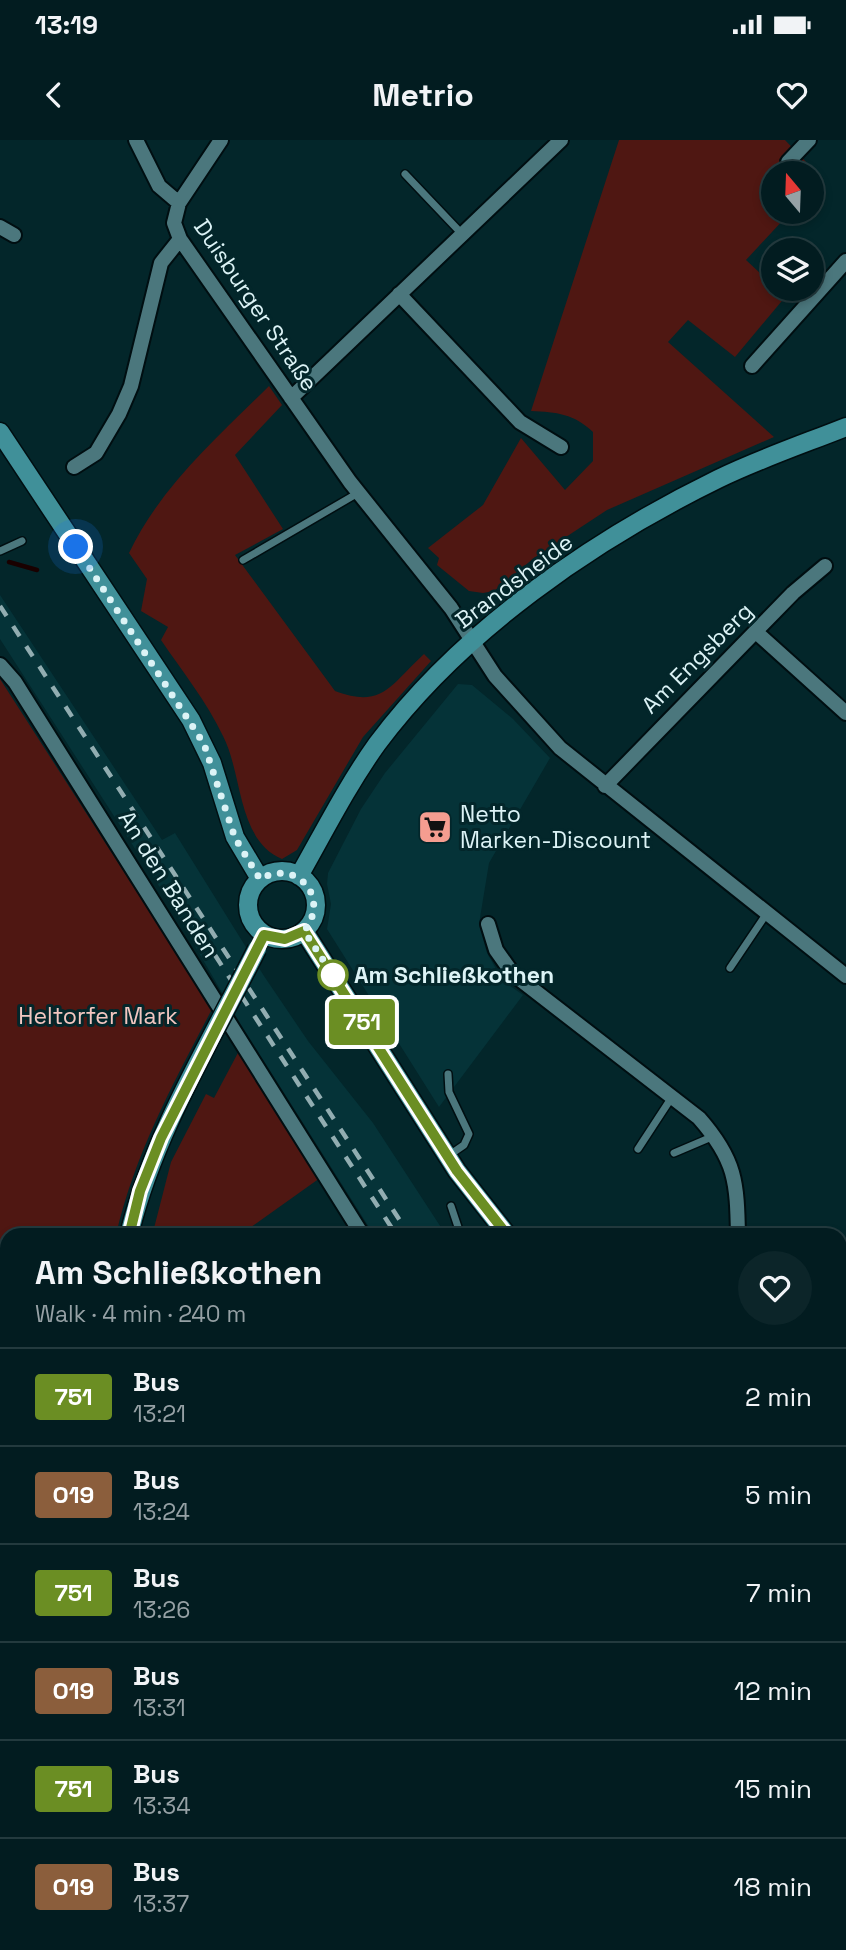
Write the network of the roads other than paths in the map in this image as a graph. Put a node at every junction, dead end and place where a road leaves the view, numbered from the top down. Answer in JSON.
{"nodes":[{"id":1,"x":136,"y":140,"type":"edge"},
{"id":2,"x":221,"y":140,"type":"edge"},
{"id":3,"x":561,"y":140,"type":"edge"},
{"id":4,"x":809,"y":140,"type":"edge"},
{"id":5,"x":789,"y":161,"type":"edge"},
{"id":6,"x":404,"y":174,"type":"dead end"},
{"id":7,"x":179,"y":203,"type":"junction"},
{"id":8,"x":0,"y":227,"type":"edge"},
{"id":9,"x":462,"y":234,"type":"junction"},
{"id":10,"x":14,"y":235,"type":"dead end"},
{"id":11,"x":180,"y":239,"type":"junction"},
{"id":12,"x":846,"y":261,"type":"edge"},
{"id":13,"x":399,"y":294,"type":"junction"},
{"id":14,"x":752,"y":366,"type":"dead end"},
{"id":15,"x":291,"y":398,"type":"junction"},
{"id":16,"x":846,"y":427,"type":"edge"},
{"id":17,"x":0,"y":432,"type":"edge"},
{"id":18,"x":561,"y":447,"type":"dead end"},
{"id":19,"x":74,"y":467,"type":"dead end"},
{"id":20,"x":358,"y":492,"type":"junction"},
{"id":21,"x":22,"y":541,"type":"dead end"},
{"id":22,"x":0,"y":551,"type":"edge"},
{"id":23,"x":243,"y":560,"type":"dead end"},
{"id":24,"x":825,"y":566,"type":"dead end"},
{"id":25,"x":756,"y":632,"type":"junction"},
{"id":26,"x":473,"y":640,"type":"junction"},
{"id":27,"x":0,"y":665,"type":"edge"},
{"id":28,"x":846,"y":713,"type":"edge"},
{"id":29,"x":605,"y":786,"type":"junction"},
{"id":30,"x":299,"y":876,"type":"junction"},
{"id":31,"x":260,"y":879,"type":"junction"},
{"id":32,"x":767,"y":913,"type":"junction"},
{"id":33,"x":488,"y":924,"type":"dead end"},
{"id":34,"x":304,"y":931,"type":"junction"},
{"id":35,"x":261,"y":942,"type":"junction"},
{"id":36,"x":730,"y":968,"type":"dead end"},
{"id":37,"x":846,"y":976,"type":"edge"},
{"id":38,"x":449,"y":1074,"type":"dead end"},
{"id":39,"x":672,"y":1097,"type":"junction"},
{"id":40,"x":715,"y":1136,"type":"junction"},
{"id":41,"x":638,"y":1149,"type":"dead end"},
{"id":42,"x":674,"y":1153,"type":"dead end"},
{"id":43,"x":448,"y":1156,"type":"junction"},
{"id":44,"x":451,"y":1206,"type":"dead end"},
{"id":45,"x":130,"y":1228,"type":"edge"},
{"id":46,"x":358,"y":1228,"type":"edge"},
{"id":47,"x":458,"y":1228,"type":"edge"},
{"id":48,"x":502,"y":1228,"type":"edge"},
{"id":49,"x":738,"y":1228,"type":"edge"}],
"edges":[{"from":1,"to":7,"type":"street","name":"Duisburger Straße"},
{"from":2,"to":7,"type":"street"},
{"from":3,"to":9,"type":"street"},
{"from":4,"to":5,"type":"street"},
{"from":6,"to":9,"type":"lane"},
{"from":7,"to":11,"type":"street","name":"Duisburger Straße"},
{"from":8,"to":10,"type":"street"},
{"from":9,"to":13,"type":"street"},
{"from":11,"to":15,"type":"street","name":"Duisburger Straße"},
{"from":11,"to":19,"type":"street"},
{"from":12,"to":14,"type":"street"},
{"from":13,"to":15,"type":"street"},
{"from":13,"to":18,"type":"street"},
{"from":15,"to":20,"type":"street","name":"Duisburger Straße"},
{"from":16,"to":26,"type":"main road","name":"Brandsheide"},
{"from":17,"to":31,"type":"main road"},
{"from":20,"to":23,"type":"lane"},
{"from":20,"to":26,"type":"street","name":"Duisburger Straße"},
{"from":21,"to":22,"type":"lane"},
{"from":24,"to":25,"type":"street","name":"Am Engsberg"},
{"from":25,"to":28,"type":"street"},
{"from":25,"to":29,"type":"street","name":"Am Engsberg"},
{"from":26,"to":29,"type":"street","name":"Duisburger Straße"},
{"from":26,"to":30,"type":"main road","name":"Brandsheide"},
{"from":27,"to":46,"type":"street","name":"An den Banden"},
{"from":29,"to":32,"type":"street","name":"Duisburger Straße"},
{"from":30,"to":31,"type":"main road"},
{"from":30,"to":34,"type":"main road"},
{"from":31,"to":35,"type":"main road"},
{"from":32,"to":36,"type":"lane"},
{"from":32,"to":37,"type":"street","name":"Duisburger Straße"},
{"from":33,"to":39,"type":"street"},
{"from":34,"to":35,"type":"main road"},
{"from":34,"to":43,"type":"main road"},
{"from":35,"to":45,"type":"main road","bridge":true},
{"from":38,"to":43,"type":"lane"},
{"from":39,"to":40,"type":"street"},
{"from":39,"to":41,"type":"lane"},
{"from":40,"to":42,"type":"lane"},
{"from":40,"to":49,"type":"street"},
{"from":43,"to":48,"type":"main road"},
{"from":44,"to":47,"type":"lane"}]}
